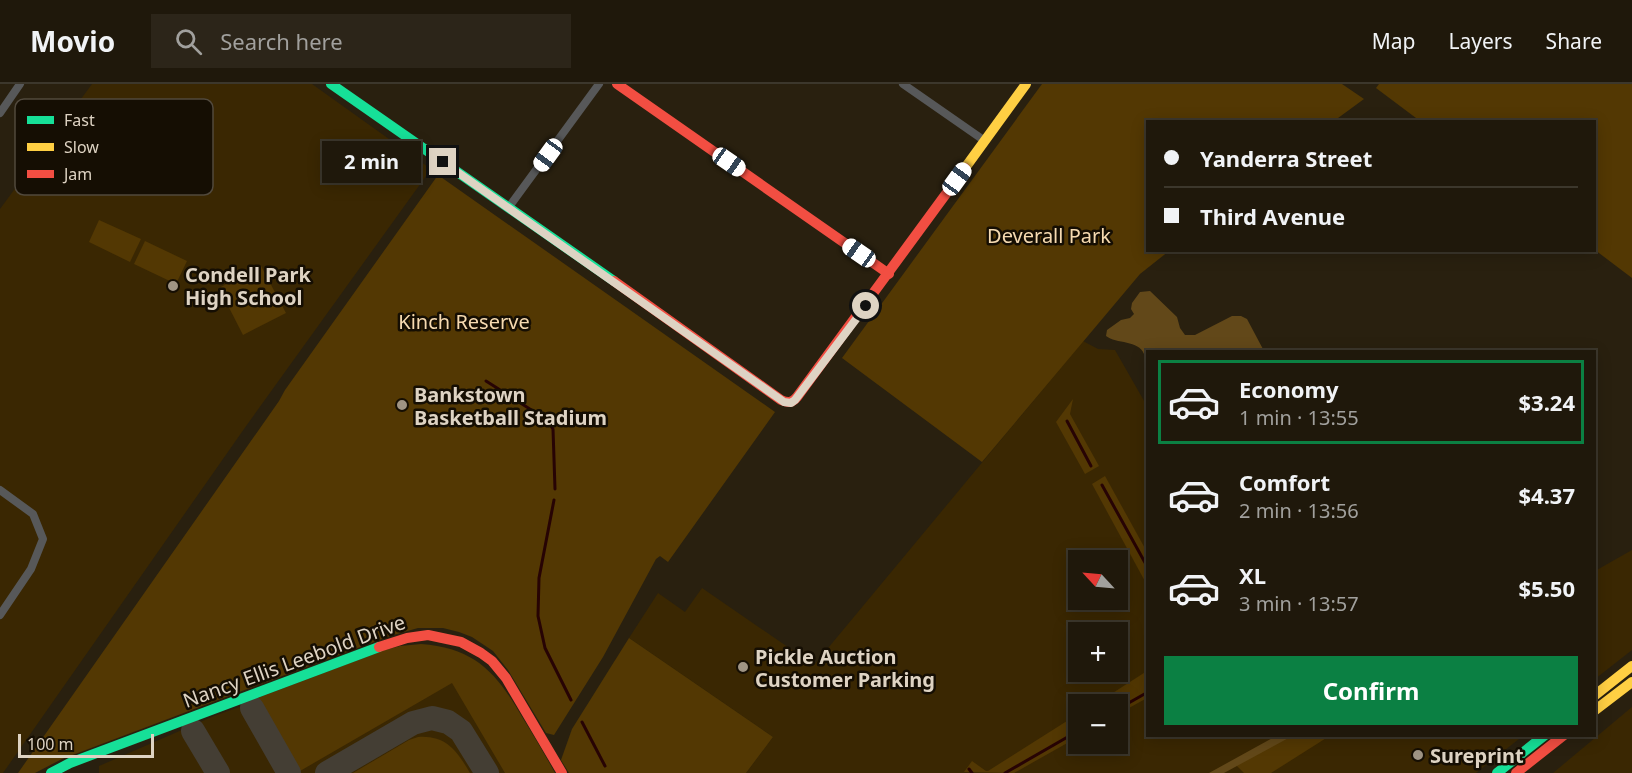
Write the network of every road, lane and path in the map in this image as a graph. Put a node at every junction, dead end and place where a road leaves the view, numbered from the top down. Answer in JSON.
{"nodes":[{"id":1,"x":20,"y":84,"type":"edge"},
{"id":2,"x":331,"y":84,"type":"edge"},
{"id":3,"x":599,"y":84,"type":"edge"},
{"id":4,"x":618,"y":84,"type":"edge"},
{"id":5,"x":903,"y":84,"type":"edge"},
{"id":6,"x":1026,"y":84,"type":"edge"},
{"id":7,"x":0,"y":113,"type":"edge"},
{"id":8,"x":985,"y":141,"type":"junction"},
{"id":9,"x":509,"y":207,"type":"junction"},
{"id":10,"x":889,"y":274,"type":"junction"},
{"id":11,"x":0,"y":490,"type":"edge"},
{"id":12,"x":0,"y":615,"type":"edge"},
{"id":13,"x":1632,"y":666,"type":"edge"},
{"id":14,"x":1632,"y":682,"type":"edge"},
{"id":15,"x":1596,"y":694,"type":"edge"},
{"id":16,"x":1596,"y":709,"type":"edge"},
{"id":17,"x":1542,"y":737,"type":"edge"},
{"id":18,"x":1561,"y":737,"type":"edge"},
{"id":19,"x":51,"y":773,"type":"edge"},
{"id":20,"x":562,"y":773,"type":"edge"},
{"id":21,"x":1497,"y":773,"type":"edge"},
{"id":22,"x":1516,"y":773,"type":"edge"}],
"edges":[{"from":1,"to":7,"type":"street"},
{"from":2,"to":9,"type":"main road"},
{"from":3,"to":9,"type":"street"},
{"from":4,"to":10,"type":"main road"},
{"from":5,"to":8,"type":"street"},
{"from":6,"to":8,"type":"main road"},
{"from":8,"to":10,"type":"main road"},
{"from":9,"to":10,"type":"main road"},
{"from":11,"to":12,"type":"street"},
{"from":13,"to":15,"type":"main road"},
{"from":14,"to":16,"type":"main road"},
{"from":17,"to":21,"type":"main road"},
{"from":18,"to":22,"type":"main road"},
{"from":19,"to":20,"type":"main road","name":"Nancy Ellis Leebold Drive"}]}
